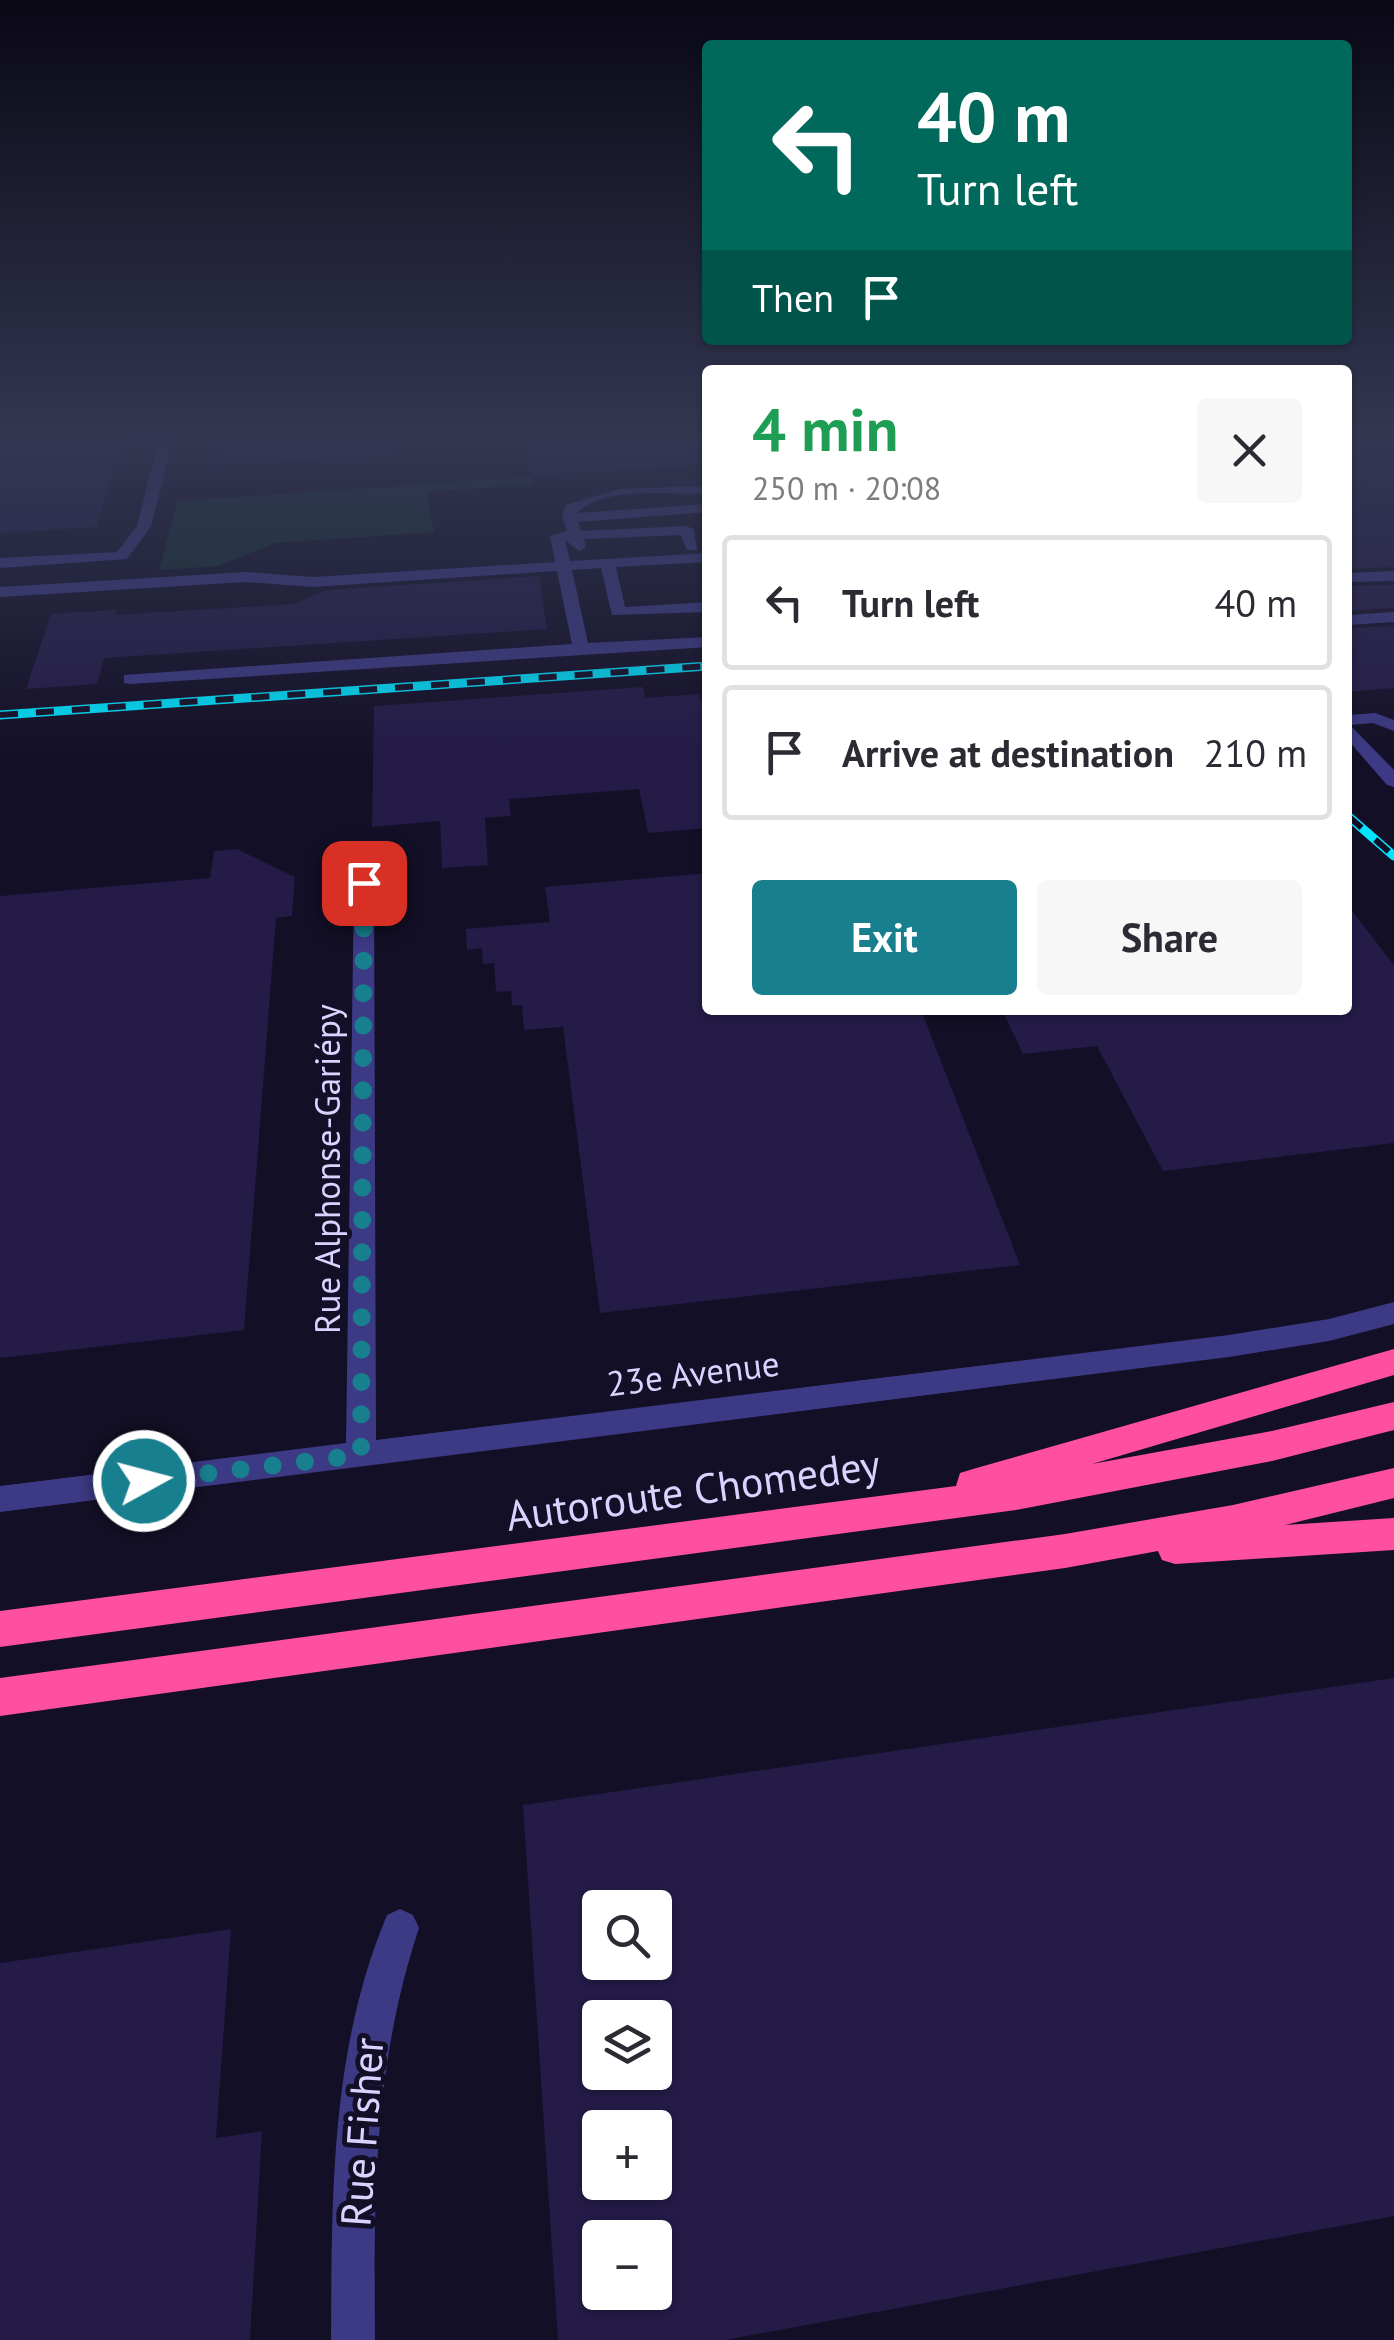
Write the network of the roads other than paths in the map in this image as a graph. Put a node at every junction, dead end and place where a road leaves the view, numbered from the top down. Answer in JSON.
{"nodes":[{"id":1,"x":128,"y":547,"type":"edge"},
{"id":2,"x":560,"y":547,"type":"edge"},
{"id":3,"x":579,"y":547,"type":"edge"},
{"id":4,"x":702,"y":552,"type":"edge"},
{"id":5,"x":582,"y":560,"type":"junction"},
{"id":6,"x":0,"y":563,"type":"edge"},
{"id":7,"x":608,"y":564,"type":"junction"},
{"id":8,"x":564,"y":566,"type":"junction"},
{"id":9,"x":1394,"y":576,"type":"edge"},
{"id":10,"x":1352,"y":578,"type":"edge"},
{"id":11,"x":0,"y":592,"type":"edge"},
{"id":12,"x":702,"y":607,"type":"edge"},
{"id":13,"x":1394,"y":616,"type":"edge"},
{"id":14,"x":702,"y":620,"type":"edge"},
{"id":15,"x":1352,"y":620,"type":"edge"},
{"id":16,"x":702,"y":642,"type":"edge"},
{"id":17,"x":647,"y":645,"type":"junction"},
{"id":18,"x":581,"y":648,"type":"junction"},
{"id":19,"x":130,"y":679,"type":"dead end"},
{"id":20,"x":1394,"y":706,"type":"edge"},
{"id":21,"x":1375,"y":718,"type":"junction"},
{"id":22,"x":1352,"y":720,"type":"edge"},
{"id":23,"x":1394,"y":726,"type":"edge"},
{"id":24,"x":1352,"y":734,"type":"edge"},
{"id":25,"x":1394,"y":781,"type":"edge"},
{"id":26,"x":364,"y":883,"type":"dead end"},
{"id":27,"x":1394,"y":1313,"type":"edge"},
{"id":28,"x":1394,"y":1362,"type":"edge"},
{"id":29,"x":1394,"y":1416,"type":"edge"},
{"id":30,"x":361,"y":1455,"type":"junction"},
{"id":31,"x":1394,"y":1484,"type":"edge"},
{"id":32,"x":0,"y":1499,"type":"edge"},
{"id":33,"x":844,"y":1518,"type":"junction"},
{"id":34,"x":1394,"y":1534,"type":"edge"},
{"id":35,"x":1012,"y":1559,"type":"junction"},
{"id":36,"x":0,"y":1629,"type":"edge"},
{"id":37,"x":0,"y":1697,"type":"edge"},
{"id":38,"x":400,"y":1928,"type":"dead end"},
{"id":39,"x":353,"y":2340,"type":"edge"}],
"edges":[{"from":1,"to":6,"type":"street"},
{"from":2,"to":8,"type":"street"},
{"from":3,"to":5,"type":"street"},
{"from":4,"to":5,"type":"street"},
{"from":4,"to":7,"type":"street"},
{"from":5,"to":7,"type":"street"},
{"from":5,"to":8,"type":"street"},
{"from":7,"to":12,"type":"street"},
{"from":8,"to":11,"type":"street"},
{"from":8,"to":18,"type":"street"},
{"from":9,"to":10,"type":"street"},
{"from":13,"to":15,"type":"street"},
{"from":14,"to":17,"type":"street"},
{"from":16,"to":17,"type":"street"},
{"from":17,"to":18,"type":"street"},
{"from":18,"to":19,"type":"street"},
{"from":20,"to":21,"type":"street"},
{"from":21,"to":22,"type":"street"},
{"from":21,"to":23,"type":"street"},
{"from":24,"to":25,"type":"street"},
{"from":26,"to":30,"type":"street","name":"Rue Alphonse-Gariépy"},
{"from":27,"to":30,"type":"street","name":"23e Avenue"},
{"from":28,"to":33,"type":"highway"},
{"from":29,"to":33,"type":"highway","name":"Autoroute Chomedey"},
{"from":30,"to":32,"type":"street","name":"23e Avenue"},
{"from":31,"to":35,"type":"highway"},
{"from":33,"to":36,"type":"highway","name":"Autoroute Chomedey"},
{"from":34,"to":35,"type":"highway"},
{"from":35,"to":37,"type":"highway"},
{"from":38,"to":39,"type":"street","name":"Rue Fisher"}]}
